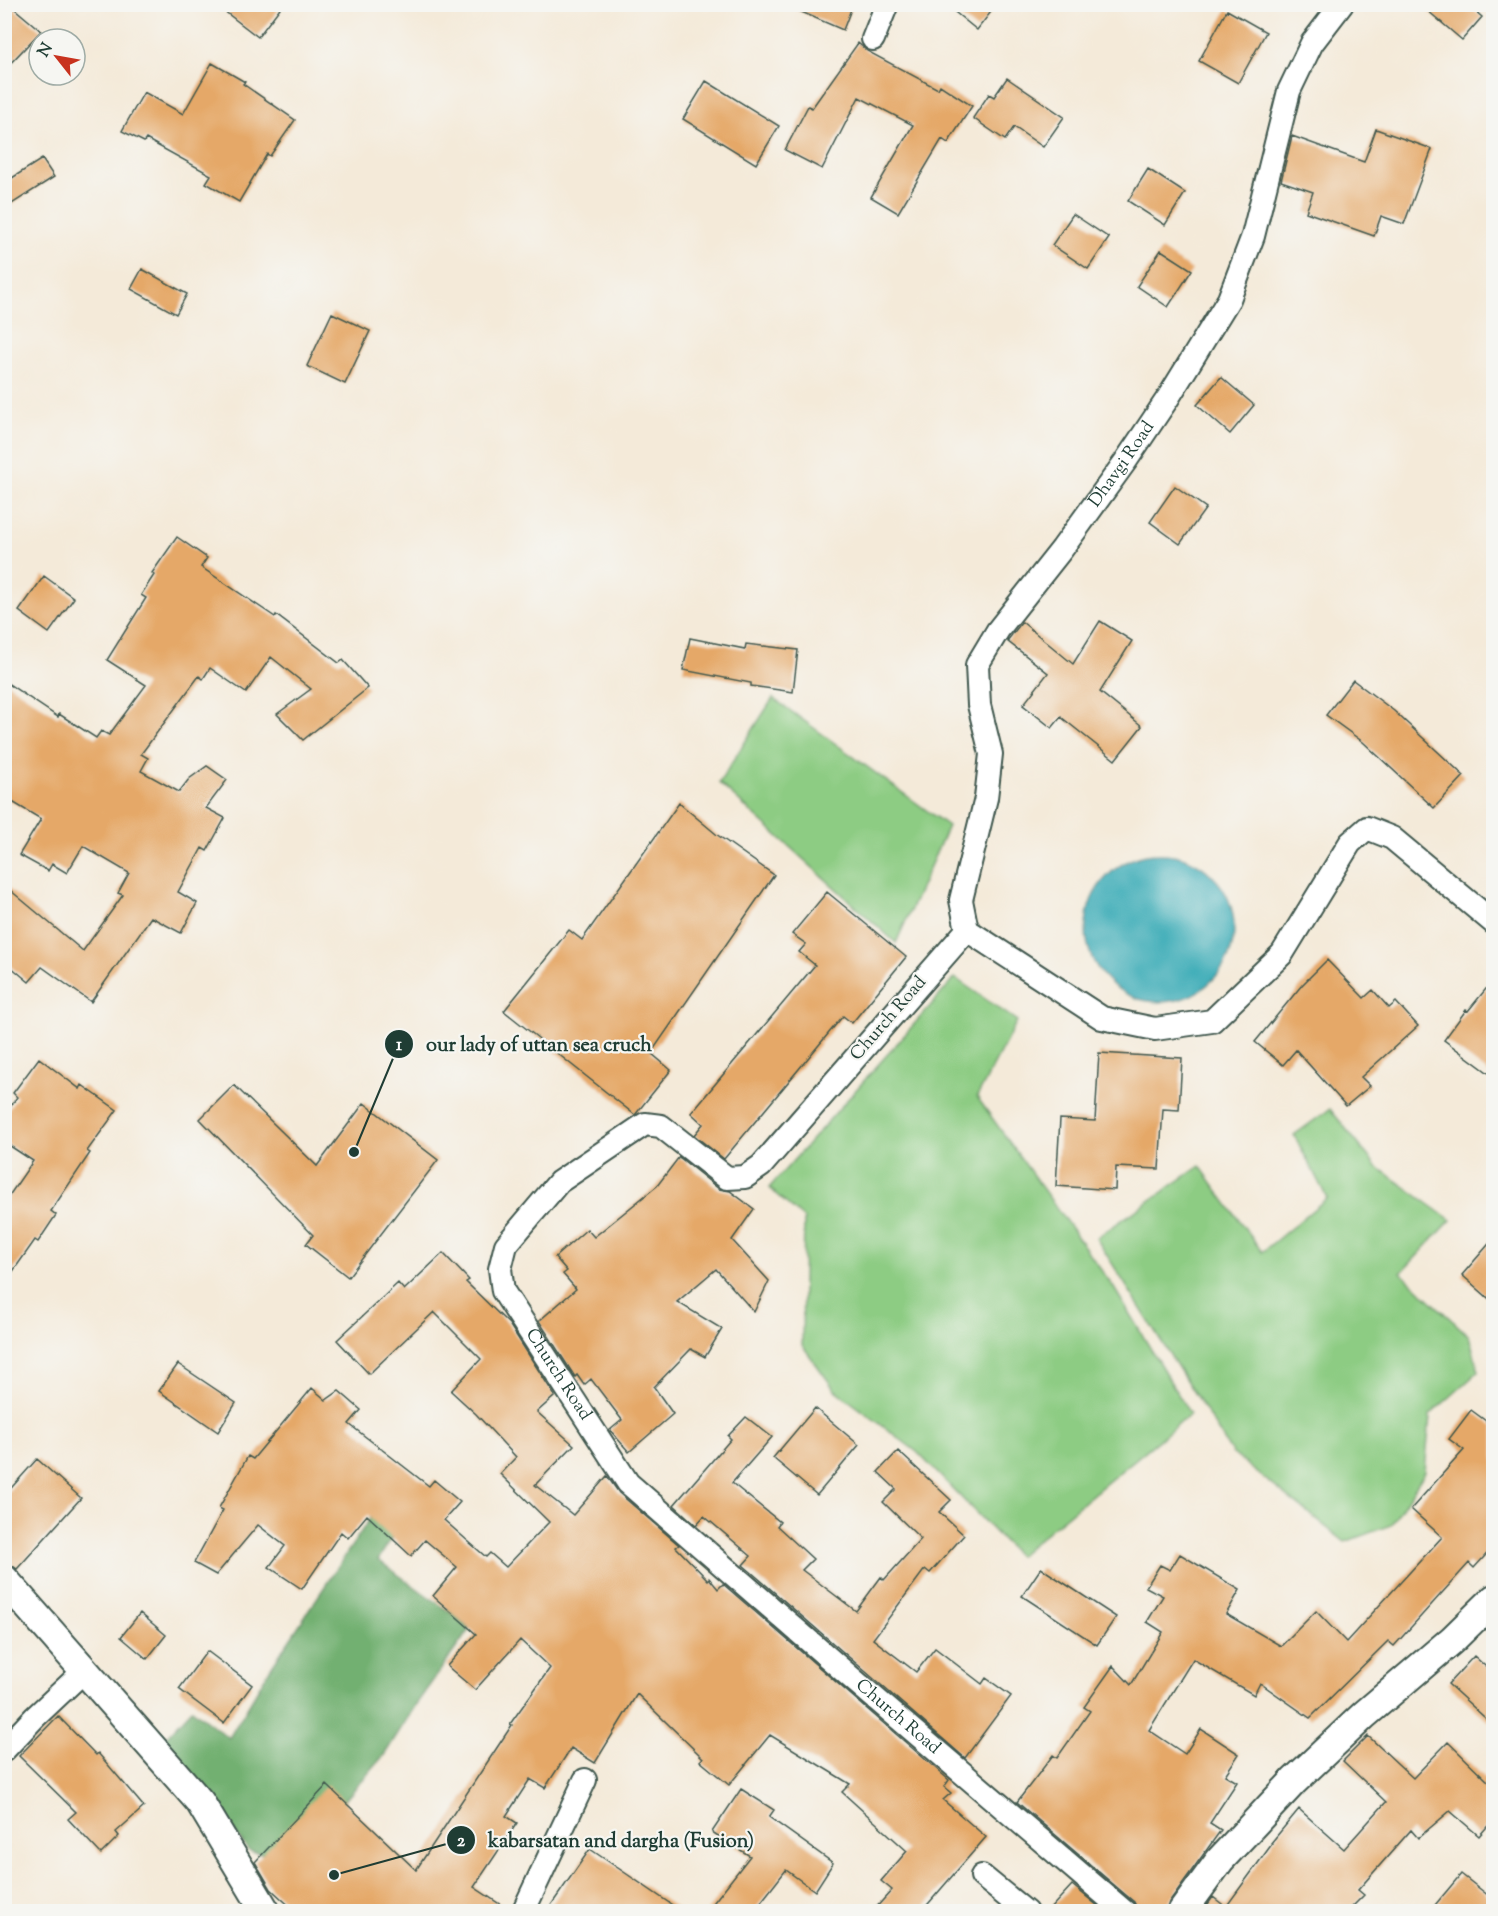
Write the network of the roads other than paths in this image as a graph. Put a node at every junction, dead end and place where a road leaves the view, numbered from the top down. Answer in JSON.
{"nodes":[{"id":1,"x":887,"y":4,"type":"edge"},
{"id":2,"x":1342,"y":4,"type":"edge"},
{"id":3,"x":873,"y":39,"type":"dead end"},
{"id":4,"x":1494,"y":923,"type":"edge"},
{"id":5,"x":966,"y":930,"type":"junction"},
{"id":6,"x":4,"y":1579,"type":"edge"},
{"id":7,"x":1494,"y":1599,"type":"edge"},
{"id":8,"x":85,"y":1670,"type":"junction"},
{"id":9,"x":4,"y":1750,"type":"edge"},
{"id":10,"x":585,"y":1780,"type":"dead end"},
{"id":11,"x":982,"y":1876,"type":"dead end"},
{"id":12,"x":266,"y":1911,"type":"edge"},
{"id":13,"x":524,"y":1911,"type":"edge"},
{"id":14,"x":1026,"y":1911,"type":"edge"},
{"id":15,"x":1125,"y":1911,"type":"edge"},
{"id":16,"x":1182,"y":1911,"type":"edge"}],
"edges":[{"from":1,"to":3,"type":"street"},
{"from":2,"to":5,"type":"street","name":"Dhavgi Road"},
{"from":4,"to":5,"type":"street"},
{"from":5,"to":15,"type":"street","name":"Church Road"},
{"from":6,"to":8,"type":"street"},
{"from":7,"to":16,"type":"street"},
{"from":8,"to":9,"type":"street"},
{"from":8,"to":12,"type":"street"},
{"from":10,"to":13,"type":"street"},
{"from":11,"to":14,"type":"street"}]}
